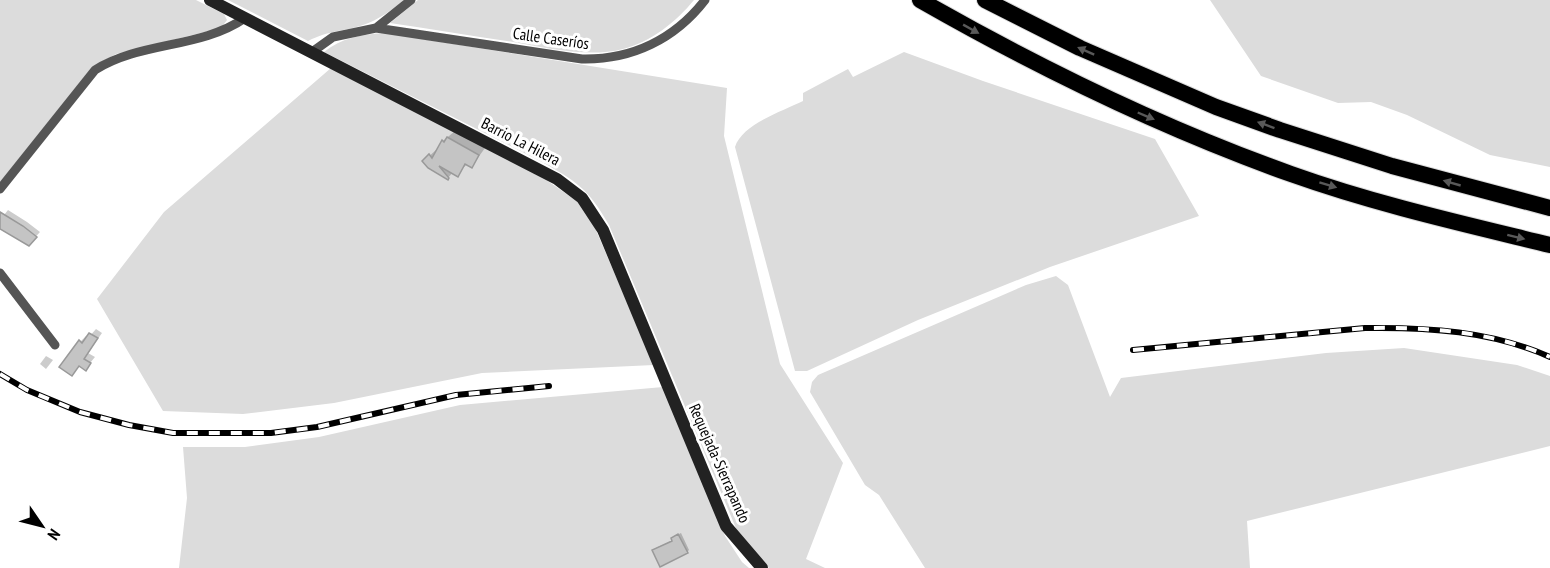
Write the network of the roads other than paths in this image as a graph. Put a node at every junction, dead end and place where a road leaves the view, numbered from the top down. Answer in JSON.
{"nodes":[{"id":1,"x":210,"y":0,"type":"edge"},
{"id":2,"x":411,"y":0,"type":"edge"},
{"id":3,"x":705,"y":0,"type":"edge"},
{"id":4,"x":920,"y":0,"type":"edge"},
{"id":5,"x":985,"y":0,"type":"edge"},
{"id":6,"x":244,"y":18,"type":"junction"},
{"id":7,"x":375,"y":28,"type":"junction"},
{"id":8,"x":312,"y":52,"type":"junction"},
{"id":9,"x":0,"y":189,"type":"edge"},
{"id":10,"x":1550,"y":208,"type":"edge"},
{"id":11,"x":1550,"y":245,"type":"edge"},
{"id":12,"x":0,"y":273,"type":"edge"},
{"id":13,"x":54,"y":345,"type":"dead end"},
{"id":14,"x":673,"y":398,"type":"joint"},
{"id":15,"x":762,"y":568,"type":"edge"}],
"edges":[{"from":1,"to":6,"type":"street","name":"Barrio La Hilera"},
{"from":2,"to":7,"type":"street","name":"Calle Caseríos"},
{"from":3,"to":7,"type":"street","name":"Calle Caseríos"},
{"from":4,"to":11,"type":"highway","one_way":true},
{"from":10,"to":5,"type":"highway","one_way":true},
{"from":6,"to":8,"type":"street","name":"Barrio La Hilera"},
{"from":6,"to":9,"type":"street"},
{"from":7,"to":8,"type":"street","name":"Calle Caseríos"},
{"from":8,"to":14,"type":"street","name":"Barrio La Hilera"},
{"from":12,"to":13,"type":"street"},
{"from":14,"to":15,"type":"street","name":"Requejada-Sierrapando"}]}
